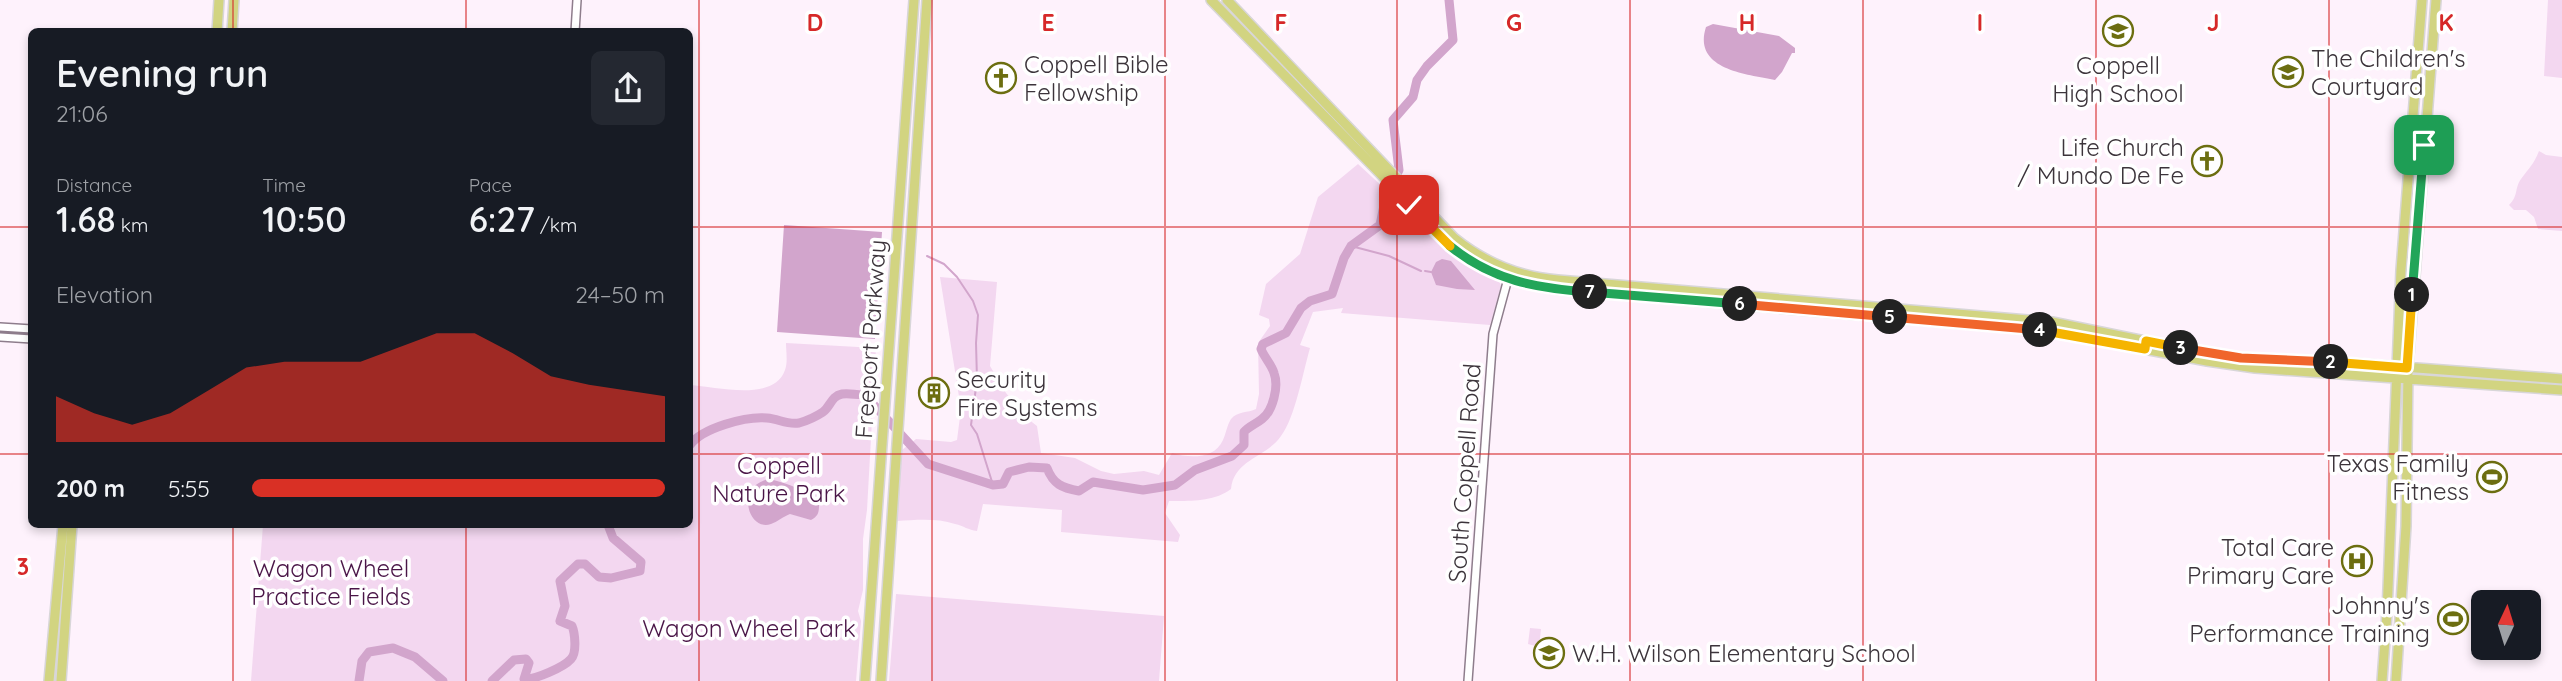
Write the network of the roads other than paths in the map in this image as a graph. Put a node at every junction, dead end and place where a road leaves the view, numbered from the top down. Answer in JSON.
{"nodes":[{"id":1,"x":219,"y":0,"type":"edge"},
{"id":2,"x":234,"y":0,"type":"edge"},
{"id":3,"x":577,"y":0,"type":"edge"},
{"id":4,"x":914,"y":0,"type":"edge"},
{"id":5,"x":927,"y":0,"type":"edge"},
{"id":6,"x":1212,"y":0,"type":"edge"},
{"id":7,"x":1227,"y":0,"type":"edge"},
{"id":8,"x":2422,"y":0,"type":"edge"},
{"id":9,"x":2436,"y":0,"type":"edge"},
{"id":10,"x":217,"y":28,"type":"edge"},
{"id":11,"x":232,"y":28,"type":"edge"},
{"id":12,"x":575,"y":28,"type":"edge"},
{"id":13,"x":911,"y":51,"type":"junction"},
{"id":14,"x":923,"y":52,"type":"junction"},
{"id":15,"x":905,"y":128,"type":"junction"},
{"id":16,"x":918,"y":129,"type":"junction"},
{"id":17,"x":1381,"y":168,"type":"junction"},
{"id":18,"x":2408,"y":186,"type":"junction"},
{"id":19,"x":899,"y":208,"type":"junction"},
{"id":20,"x":912,"y":209,"type":"junction"},
{"id":21,"x":2404,"y":227,"type":"junction"},
{"id":22,"x":2417,"y":229,"type":"junction"},
{"id":23,"x":1509,"y":275,"type":"junction"},
{"id":24,"x":2414,"y":275,"type":"junction"},
{"id":25,"x":0,"y":327,"type":"edge"},
{"id":26,"x":22,"y":329,"type":"junction"},
{"id":27,"x":28,"y":329,"type":"edge"},
{"id":28,"x":0,"y":337,"type":"edge"},
{"id":29,"x":21,"y":339,"type":"junction"},
{"id":30,"x":28,"y":340,"type":"edge"},
{"id":31,"x":2145,"y":345,"type":"junction"},
{"id":32,"x":2398,"y":349,"type":"junction"},
{"id":33,"x":2375,"y":365,"type":"junction"},
{"id":34,"x":2407,"y":368,"type":"junction"},
{"id":35,"x":2400,"y":375,"type":"junction"},
{"id":36,"x":2511,"y":376,"type":"junction"},
{"id":37,"x":2562,"y":379,"type":"edge"},
{"id":38,"x":2545,"y":383,"type":"junction"},
{"id":39,"x":2483,"y":384,"type":"junction"},
{"id":40,"x":2562,"y":390,"type":"edge"},
{"id":41,"x":2392,"y":480,"type":"junction"},
{"id":42,"x":2406,"y":481,"type":"junction"},
{"id":43,"x":876,"y":527,"type":"junction"},
{"id":44,"x":63,"y":528,"type":"edge"},
{"id":45,"x":72,"y":528,"type":"edge"},
{"id":46,"x":891,"y":529,"type":"junction"},
{"id":47,"x":889,"y":584,"type":"junction"},
{"id":48,"x":872,"y":585,"type":"junction"},
{"id":49,"x":2384,"y":649,"type":"junction"},
{"id":50,"x":2399,"y":650,"type":"junction"},
{"id":51,"x":49,"y":681,"type":"edge"},
{"id":52,"x":61,"y":681,"type":"edge"},
{"id":53,"x":865,"y":681,"type":"edge"},
{"id":54,"x":881,"y":681,"type":"edge"},
{"id":55,"x":1468,"y":681,"type":"edge"},
{"id":56,"x":2382,"y":681,"type":"edge"},
{"id":57,"x":2396,"y":681,"type":"edge"}],
"edges":[{"from":1,"to":10,"type":"main road"},
{"from":2,"to":11,"type":"main road"},
{"from":3,"to":12,"type":"street"},
{"from":4,"to":13,"type":"main road","name":"Freeport Parkway"},
{"from":5,"to":14,"type":"main road","name":"Freeport Parkway"},
{"from":6,"to":17,"type":"main road"},
{"from":7,"to":17,"type":"main road"},
{"from":8,"to":18,"type":"main road"},
{"from":9,"to":22,"type":"main road"},
{"from":13,"to":14,"type":"main road"},
{"from":13,"to":15,"type":"main road","name":"Freeport Parkway"},
{"from":14,"to":16,"type":"main road","name":"Freeport Parkway"},
{"from":15,"to":16,"type":"main road"},
{"from":15,"to":19,"type":"main road","name":"Freeport Parkway"},
{"from":16,"to":20,"type":"main road","name":"Freeport Parkway"},
{"from":17,"to":23,"type":"main road"},
{"from":18,"to":21,"type":"main road"},
{"from":18,"to":22,"type":"main road"},
{"from":19,"to":20,"type":"main road"},
{"from":19,"to":43,"type":"main road","name":"Freeport Parkway"},
{"from":20,"to":46,"type":"main road","name":"Freeport Parkway"},
{"from":21,"to":24,"type":"main road"},
{"from":21,"to":32,"type":"main road"},
{"from":22,"to":24,"type":"main road"},
{"from":23,"to":31,"type":"main road"},
{"from":23,"to":55,"type":"street","name":"South Coppell Road"},
{"from":24,"to":34,"type":"main road"},
{"from":25,"to":26,"type":"street"},
{"from":26,"to":27,"type":"street"},
{"from":26,"to":29,"type":"street"},
{"from":28,"to":29,"type":"street"},
{"from":29,"to":30,"type":"street"},
{"from":31,"to":33,"type":"main road"},
{"from":31,"to":35,"type":"main road"},
{"from":32,"to":33,"type":"main road"},
{"from":32,"to":35,"type":"main road"},
{"from":33,"to":35,"type":"main road"},
{"from":34,"to":35,"type":"main road"},
{"from":34,"to":36,"type":"main road"},
{"from":35,"to":39,"type":"main road"},
{"from":35,"to":41,"type":"main road"},
{"from":35,"to":42,"type":"main road"},
{"from":36,"to":38,"type":"main road"},
{"from":36,"to":39,"type":"main road"},
{"from":37,"to":38,"type":"main road"},
{"from":38,"to":39,"type":"main road"},
{"from":38,"to":40,"type":"main road"},
{"from":41,"to":42,"type":"main road"},
{"from":41,"to":49,"type":"main road"},
{"from":42,"to":50,"type":"main road"},
{"from":43,"to":46,"type":"main road"},
{"from":43,"to":48,"type":"main road","name":"Freeport Parkway"},
{"from":44,"to":51,"type":"main road"},
{"from":45,"to":52,"type":"main road"},
{"from":46,"to":47,"type":"main road","name":"Freeport Parkway"},
{"from":47,"to":48,"type":"main road"},
{"from":47,"to":54,"type":"main road","name":"Freeport Parkway"},
{"from":48,"to":53,"type":"main road","name":"Freeport Parkway"},
{"from":49,"to":50,"type":"main road"},
{"from":49,"to":56,"type":"main road"},
{"from":50,"to":57,"type":"main road"}]}
